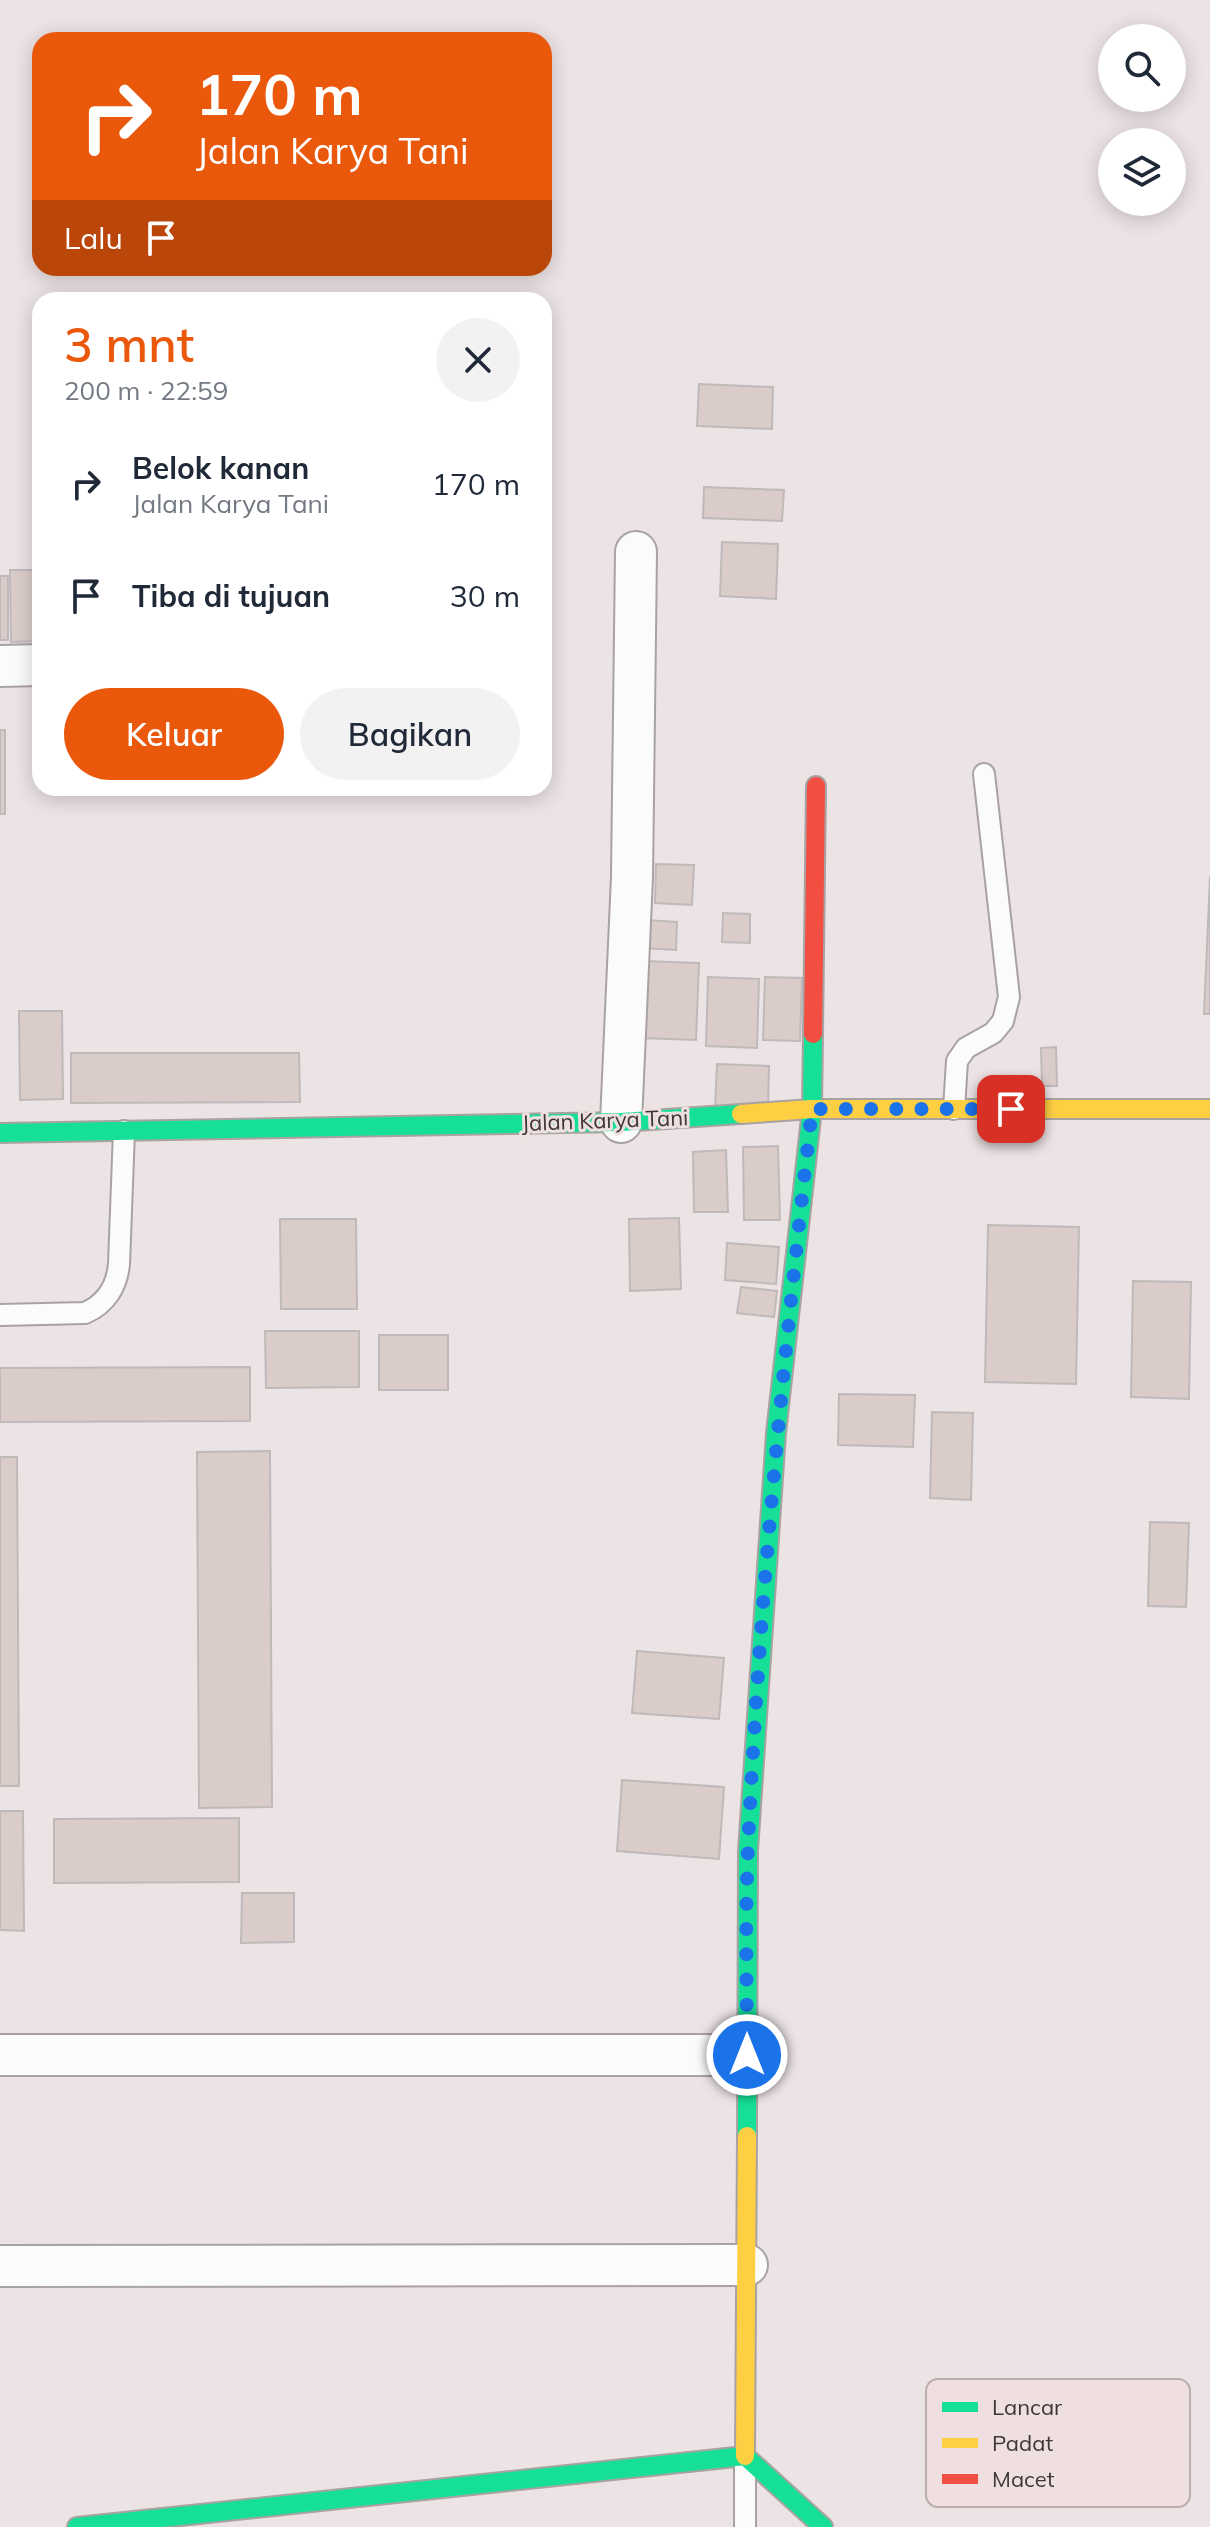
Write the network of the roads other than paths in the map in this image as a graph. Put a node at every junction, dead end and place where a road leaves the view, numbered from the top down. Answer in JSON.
{"nodes":[{"id":1,"x":636,"y":552,"type":"dead end"},
{"id":2,"x":32,"y":665,"type":"edge"},
{"id":3,"x":0,"y":666,"type":"edge"},
{"id":4,"x":984,"y":774,"type":"dead end"},
{"id":5,"x":816,"y":786,"type":"dead end"},
{"id":6,"x":812,"y":1109,"type":"junction"},
{"id":7,"x":954,"y":1109,"type":"junction"},
{"id":8,"x":1210,"y":1109,"type":"edge"},
{"id":9,"x":621,"y":1122,"type":"junction"},
{"id":10,"x":124,"y":1131,"type":"junction"},
{"id":11,"x":0,"y":1133,"type":"edge"},
{"id":12,"x":0,"y":1315,"type":"edge"},
{"id":13,"x":0,"y":2055,"type":"edge"},
{"id":14,"x":747,"y":2055,"type":"junction"},
{"id":15,"x":747,"y":2265,"type":"junction"},
{"id":16,"x":0,"y":2266,"type":"edge"},
{"id":17,"x":745,"y":2456,"type":"junction"},
{"id":18,"x":77,"y":2527,"type":"edge"},
{"id":19,"x":745,"y":2527,"type":"edge"},
{"id":20,"x":823,"y":2527,"type":"edge"}],
"edges":[{"from":1,"to":9,"type":"street"},
{"from":2,"to":3,"type":"street"},
{"from":4,"to":7,"type":"lane"},
{"from":5,"to":6,"type":"street"},
{"from":6,"to":7,"type":"street","name":"Jalan Karya Tani"},
{"from":6,"to":9,"type":"street","name":"Jalan Karya Tani"},
{"from":6,"to":14,"type":"street"},
{"from":7,"to":8,"type":"street","name":"Jalan Karya Tani"},
{"from":9,"to":10,"type":"street","name":"Jalan Karya Tani"},
{"from":10,"to":11,"type":"street","name":"Jalan Karya Tani"},
{"from":10,"to":12,"type":"lane"},
{"from":13,"to":14,"type":"street"},
{"from":14,"to":15,"type":"street"},
{"from":15,"to":16,"type":"street"},
{"from":15,"to":17,"type":"street"},
{"from":17,"to":18,"type":"street"},
{"from":17,"to":19,"type":"lane"},
{"from":17,"to":20,"type":"street"}]}
